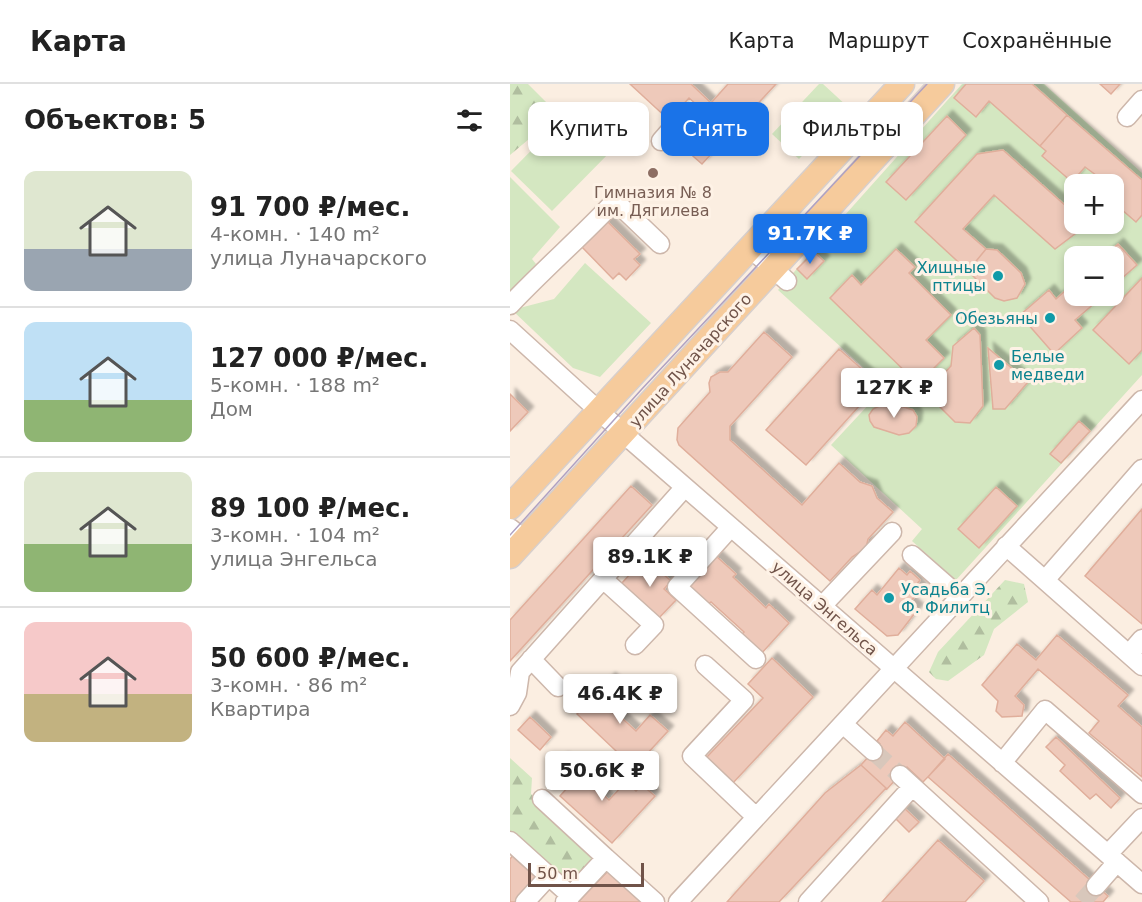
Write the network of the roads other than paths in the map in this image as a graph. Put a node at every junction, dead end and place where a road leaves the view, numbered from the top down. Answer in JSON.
{"nodes":[{"id":1,"x":902,"y":84,"type":"edge"},
{"id":2,"x":942,"y":84,"type":"edge"},
{"id":3,"x":1142,"y":100,"type":"edge"},
{"id":4,"x":1127,"y":117,"type":"dead end"},
{"id":5,"x":660,"y":244,"type":"dead end"},
{"id":6,"x":749,"y":247,"type":"junction"},
{"id":7,"x":780,"y":275,"type":"junction"},
{"id":8,"x":510,"y":305,"type":"edge"},
{"id":9,"x":510,"y":330,"type":"edge"},
{"id":10,"x":1142,"y":400,"type":"edge"},
{"id":11,"x":599,"y":409,"type":"junction"},
{"id":12,"x":623,"y":433,"type":"junction"},
{"id":13,"x":1142,"y":469,"type":"edge"},
{"id":14,"x":685,"y":487,"type":"junction"},
{"id":15,"x":510,"y":507,"type":"edge"},
{"id":16,"x":731,"y":527,"type":"junction"},
{"id":17,"x":892,"y":532,"type":"dead end"},
{"id":18,"x":515,"y":541,"type":"edge"},
{"id":19,"x":1006,"y":546,"type":"junction"},
{"id":20,"x":912,"y":555,"type":"dead end"},
{"id":21,"x":603,"y":579,"type":"junction"},
{"id":22,"x":1045,"y":580,"type":"junction"},
{"id":23,"x":960,"y":597,"type":"junction"},
{"id":24,"x":822,"y":606,"type":"junction"},
{"id":25,"x":1142,"y":639,"type":"edge"},
{"id":26,"x":635,"y":645,"type":"dead end"},
{"id":27,"x":531,"y":659,"type":"junction"},
{"id":28,"x":756,"y":659,"type":"dead end"},
{"id":29,"x":1135,"y":660,"type":"edge"},
{"id":30,"x":705,"y":665,"type":"dead end"},
{"id":31,"x":894,"y":669,"type":"junction"},
{"id":32,"x":558,"y":687,"type":"dead end"},
{"id":33,"x":510,"y":706,"type":"edge"},
{"id":34,"x":843,"y":724,"type":"junction"},
{"id":35,"x":873,"y":751,"type":"tunnel mouth"},
{"id":36,"x":1002,"y":763,"type":"junction"},
{"id":37,"x":1142,"y":794,"type":"edge"},
{"id":38,"x":542,"y":799,"type":"dead end"},
{"id":39,"x":756,"y":817,"type":"junction"},
{"id":40,"x":1142,"y":818,"type":"edge"},
{"id":41,"x":510,"y":841,"type":"edge"},
{"id":42,"x":606,"y":858,"type":"junction"},
{"id":43,"x":1112,"y":858,"type":"junction"},
{"id":44,"x":549,"y":876,"type":"junction"},
{"id":45,"x":1142,"y":884,"type":"edge"},
{"id":46,"x":1096,"y":885,"type":"tunnel mouth"},
{"id":47,"x":568,"y":899,"type":"edge"},
{"id":48,"x":525,"y":902,"type":"edge"},
{"id":49,"x":655,"y":902,"type":"edge"},
{"id":50,"x":678,"y":902,"type":"edge"},
{"id":51,"x":808,"y":902,"type":"edge"},
{"id":52,"x":1039,"y":902,"type":"edge"}],
"edges":[{"from":1,"to":6,"type":"main road","name":"улица Луначарского"},
{"from":2,"to":7,"type":"main road","name":"улица Луначарского"},
{"from":3,"to":4,"type":"street"},
{"from":5,"to":8,"type":"street"},
{"from":6,"to":7,"type":"street"},
{"from":6,"to":11,"type":"main road","name":"улица Луначарского"},
{"from":7,"to":12,"type":"main road","name":"улица Луначарского"},
{"from":9,"to":11,"type":"street","name":"улица Энгельса"},
{"from":10,"to":19,"type":"street"},
{"from":11,"to":12,"type":"street","name":"улица Энгельса"},
{"from":11,"to":15,"type":"main road","name":"улица Луначарского"},
{"from":12,"to":14,"type":"street","name":"улица Энгельса"},
{"from":12,"to":18,"type":"main road","name":"улица Луначарского"},
{"from":13,"to":22,"type":"street"},
{"from":14,"to":16,"type":"street","name":"улица Энгельса"},
{"from":14,"to":21,"type":"street"},
{"from":16,"to":24,"type":"street","name":"улица Энгельса"},
{"from":16,"to":28,"type":"street"},
{"from":17,"to":24,"type":"street"},
{"from":19,"to":22,"type":"street"},
{"from":19,"to":23,"type":"street"},
{"from":20,"to":23,"type":"street"},
{"from":21,"to":26,"type":"street"},
{"from":21,"to":27,"type":"street"},
{"from":22,"to":29,"type":"street"},
{"from":23,"to":31,"type":"street"},
{"from":24,"to":31,"type":"street","name":"улица Энгельса"},
{"from":25,"to":29,"type":"street"},
{"from":27,"to":32,"type":"street"},
{"from":27,"to":33,"type":"street"},
{"from":30,"to":39,"type":"street"},
{"from":31,"to":34,"type":"street"},
{"from":31,"to":36,"type":"street","name":"улица Энгельса"},
{"from":34,"to":35,"type":"street"},
{"from":34,"to":39,"type":"street"},
{"from":36,"to":37,"type":"street"},
{"from":36,"to":43,"type":"street","name":"улица Энгельса"},
{"from":38,"to":42,"type":"street"},
{"from":39,"to":50,"type":"street"},
{"from":40,"to":43,"type":"street"},
{"from":41,"to":44,"type":"street"},
{"from":42,"to":47,"type":"street"},
{"from":42,"to":49,"type":"street"},
{"from":43,"to":45,"type":"street","name":"улица Энгельса"},
{"from":43,"to":46,"type":"street"},
{"from":44,"to":47,"type":"street"},
{"from":44,"to":48,"type":"street"},
{"from":51,"to":52,"type":"street"}]}
